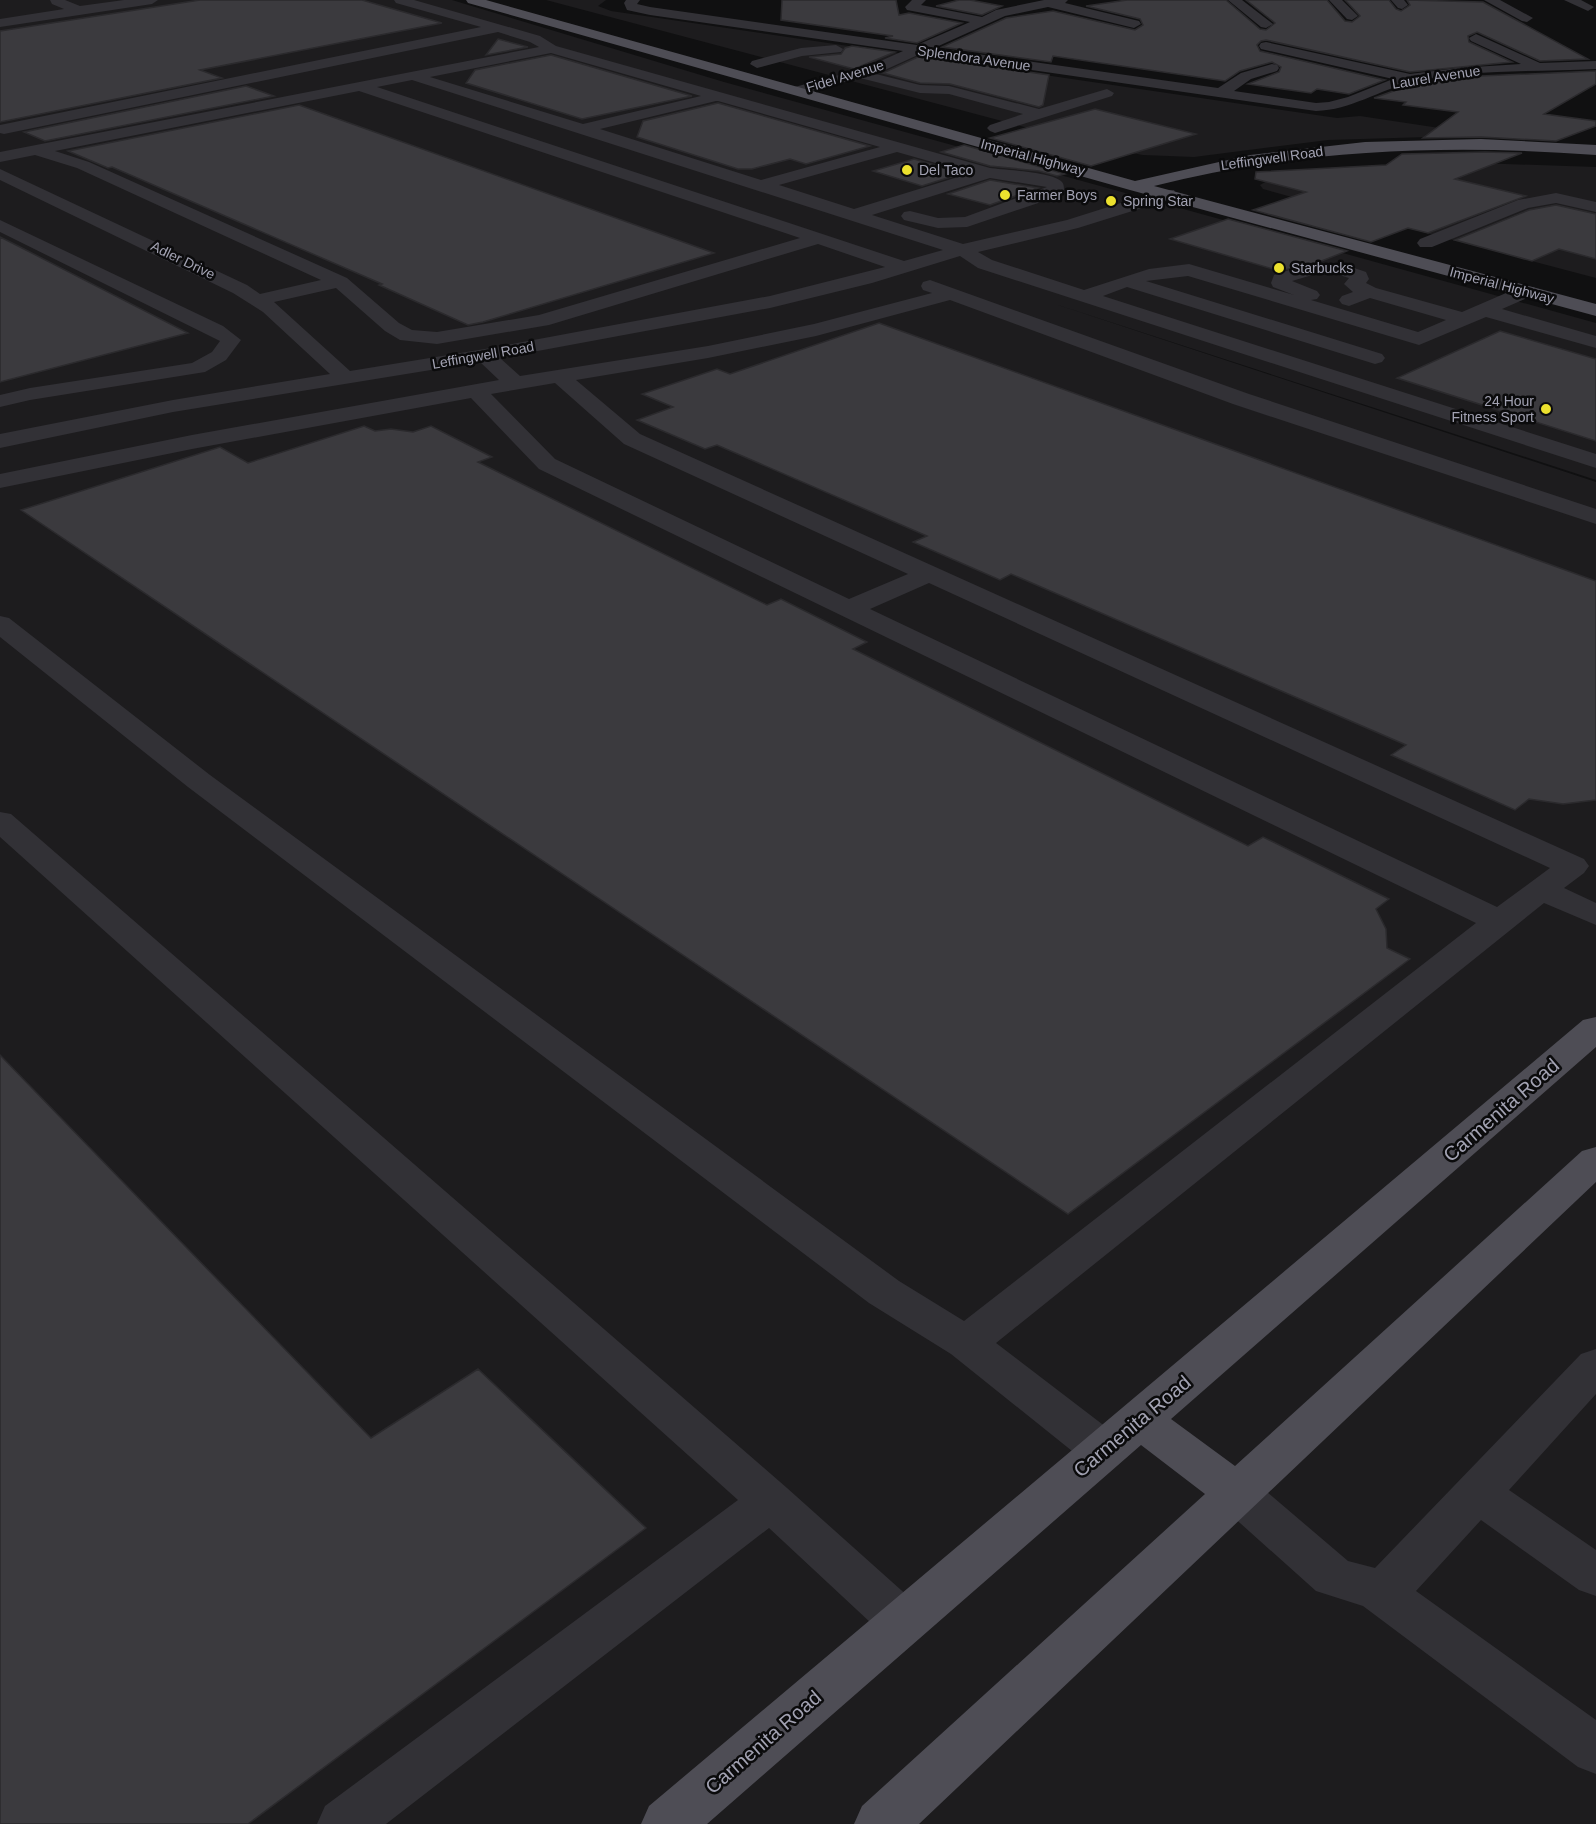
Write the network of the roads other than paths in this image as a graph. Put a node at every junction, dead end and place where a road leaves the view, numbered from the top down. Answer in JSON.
{"nodes":[{"id":1,"x":59,"y":0,"type":"edge"},
{"id":2,"x":152,"y":0,"type":"edge"},
{"id":3,"x":400,"y":0,"type":"edge"},
{"id":4,"x":472,"y":0,"type":"edge"},
{"id":5,"x":522,"y":0,"type":"edge"},
{"id":6,"x":920,"y":0,"type":"edge"},
{"id":7,"x":1027,"y":0,"type":"edge"},
{"id":8,"x":1234,"y":0,"type":"edge"},
{"id":9,"x":1335,"y":0,"type":"edge"},
{"id":10,"x":1490,"y":0,"type":"edge"},
{"id":11,"x":1570,"y":0,"type":"edge"},
{"id":12,"x":1051,"y":2,"type":"edge"},
{"id":13,"x":34,"y":4,"type":"dead end"},
{"id":14,"x":633,"y":4,"type":"edge"},
{"id":15,"x":1588,"y":7,"type":"dead end"},
{"id":16,"x":79,"y":10,"type":"junction"},
{"id":17,"x":1352,"y":16,"type":"dead end"},
{"id":18,"x":1527,"y":18,"type":"dead end"},
{"id":19,"x":984,"y":21,"type":"junction"},
{"id":20,"x":0,"y":23,"type":"edge"},
{"id":21,"x":1134,"y":24,"type":"dead end"},
{"id":22,"x":1266,"y":24,"type":"dead end"},
{"id":23,"x":498,"y":28,"type":"junction"},
{"id":24,"x":642,"y":33,"type":"dead end"},
{"id":25,"x":1476,"y":38,"type":"dead end"},
{"id":26,"x":1266,"y":46,"type":"dead end"},
{"id":27,"x":551,"y":49,"type":"junction"},
{"id":28,"x":916,"y":50,"type":"junction"},
{"id":29,"x":898,"y":59,"type":"junction"},
{"id":30,"x":752,"y":62,"type":"joint"},
{"id":31,"x":1596,"y":65,"type":"edge"},
{"id":32,"x":830,"y":67,"type":"dead end"},
{"id":33,"x":1540,"y":67,"type":"junction"},
{"id":34,"x":1272,"y":68,"type":"dead end"},
{"id":35,"x":861,"y":74,"type":"junction"},
{"id":36,"x":413,"y":76,"type":"junction"},
{"id":37,"x":1410,"y":79,"type":"junction"},
{"id":38,"x":828,"y":83,"type":"junction"},
{"id":39,"x":770,"y":84,"type":"junction"},
{"id":40,"x":357,"y":86,"type":"junction"},
{"id":41,"x":796,"y":91,"type":"junction"},
{"id":42,"x":861,"y":92,"type":"dead end"},
{"id":43,"x":1221,"y":93,"type":"junction"},
{"id":44,"x":719,"y":97,"type":"junction"},
{"id":45,"x":1316,"y":107,"type":"joint"},
{"id":46,"x":1040,"y":114,"type":"junction"},
{"id":47,"x":989,"y":126,"type":"joint"},
{"id":48,"x":1,"y":129,"type":"edge"},
{"id":49,"x":582,"y":129,"type":"junction"},
{"id":50,"x":947,"y":133,"type":"junction"},
{"id":51,"x":1028,"y":137,"type":"dead end"},
{"id":52,"x":896,"y":147,"type":"junction"},
{"id":53,"x":35,"y":150,"type":"junction"},
{"id":54,"x":1596,"y":150,"type":"edge"},
{"id":55,"x":0,"y":156,"type":"edge"},
{"id":56,"x":1596,"y":159,"type":"edge"},
{"id":57,"x":961,"y":165,"type":"junction"},
{"id":58,"x":1139,"y":166,"type":"dead end"},
{"id":59,"x":989,"y":173,"type":"junction"},
{"id":60,"x":0,"y":174,"type":"edge"},
{"id":61,"x":1172,"y":175,"type":"junction"},
{"id":62,"x":925,"y":176,"type":"dead end"},
{"id":63,"x":788,"y":177,"type":"junction"},
{"id":64,"x":1205,"y":184,"type":"junction"},
{"id":65,"x":761,"y":185,"type":"junction"},
{"id":66,"x":1136,"y":186,"type":"junction"},
{"id":67,"x":846,"y":194,"type":"dead end"},
{"id":68,"x":1168,"y":194,"type":"junction"},
{"id":69,"x":879,"y":207,"type":"junction"},
{"id":70,"x":1596,"y":207,"type":"edge"},
{"id":71,"x":854,"y":215,"type":"junction"},
{"id":72,"x":0,"y":225,"type":"edge"},
{"id":73,"x":818,"y":238,"type":"junction"},
{"id":74,"x":1420,"y":242,"type":"joint"},
{"id":75,"x":962,"y":250,"type":"junction"},
{"id":76,"x":1460,"y":252,"type":"dead end"},
{"id":77,"x":898,"y":270,"type":"junction"},
{"id":78,"x":1126,"y":280,"type":"junction"},
{"id":79,"x":340,"y":282,"type":"junction"},
{"id":80,"x":1527,"y":291,"type":"junction"},
{"id":81,"x":1369,"y":292,"type":"junction"},
{"id":82,"x":951,"y":294,"type":"junction"},
{"id":83,"x":1085,"y":296,"type":"junction"},
{"id":84,"x":258,"y":300,"type":"junction"},
{"id":85,"x":1332,"y":307,"type":"junction"},
{"id":86,"x":1484,"y":310,"type":"junction"},
{"id":87,"x":1596,"y":310,"type":"edge"},
{"id":88,"x":1464,"y":319,"type":"junction"},
{"id":89,"x":1419,"y":339,"type":"junction"},
{"id":90,"x":1596,"y":342,"type":"edge"},
{"id":91,"x":485,"y":355,"type":"junction"},
{"id":92,"x":1375,"y":358,"type":"junction"},
{"id":93,"x":559,"y":376,"type":"junction"},
{"id":94,"x":1334,"y":376,"type":"junction"},
{"id":95,"x":346,"y":378,"type":"junction"},
{"id":96,"x":515,"y":383,"type":"junction"},
{"id":97,"x":476,"y":392,"type":"junction"},
{"id":98,"x":0,"y":401,"type":"edge"},
{"id":99,"x":0,"y":441,"type":"edge"},
{"id":100,"x":1596,"y":461,"type":"edge"},
{"id":101,"x":0,"y":481,"type":"edge"},
{"id":102,"x":1596,"y":517,"type":"edge"},
{"id":103,"x":928,"y":574,"type":"junction"},
{"id":104,"x":849,"y":609,"type":"junction"},
{"id":105,"x":0,"y":624,"type":"edge"},
{"id":106,"x":0,"y":821,"type":"edge"},
{"id":107,"x":1584,"y":860,"type":"edge"},
{"id":108,"x":1541,"y":890,"type":"junction"},
{"id":109,"x":1596,"y":915,"type":"edge"},
{"id":110,"x":1499,"y":921,"type":"junction"},
{"id":111,"x":1596,"y":1028,"type":"edge"},
{"id":112,"x":1596,"y":1160,"type":"edge"},
{"id":113,"x":966,"y":1343,"type":"junction"},
{"id":114,"x":1596,"y":1366,"type":"edge"},
{"id":115,"x":1140,"y":1420,"type":"junction"},
{"id":116,"x":1103,"y":1450,"type":"junction"},
{"id":117,"x":1476,"y":1492,"type":"junction"},
{"id":118,"x":1237,"y":1493,"type":"junction"},
{"id":119,"x":771,"y":1501,"type":"junction"},
{"id":120,"x":1596,"y":1576,"type":"edge"},
{"id":121,"x":1378,"y":1590,"type":"junction"},
{"id":122,"x":903,"y":1622,"type":"junction"},
{"id":123,"x":1596,"y":1750,"type":"edge"},
{"id":124,"x":344,"y":1824,"type":"edge"},
{"id":125,"x":668,"y":1824,"type":"edge"},
{"id":126,"x":881,"y":1824,"type":"edge"}],
"edges":[{"from":1,"to":13,"type":"street"},
{"from":1,"to":16,"type":"street"},
{"from":2,"to":16,"type":"street"},
{"from":3,"to":23,"type":"street"},
{"from":4,"to":39,"type":"main road","name":"Imperial Highway"},
{"from":5,"to":24,"type":"main road"},
{"from":6,"to":19,"type":"street"},
{"from":7,"to":12,"type":"street"},
{"from":8,"to":22,"type":"street"},
{"from":9,"to":17,"type":"street"},
{"from":10,"to":18,"type":"street"},
{"from":11,"to":15,"type":"street"},
{"from":12,"to":19,"type":"street","name":"Fidel Avenue"},
{"from":12,"to":21,"type":"street"},
{"from":14,"to":28,"type":"street","name":"Splendora Avenue"},
{"from":16,"to":20,"type":"street"},
{"from":19,"to":28,"type":"street","name":"Fidel Avenue"},
{"from":23,"to":27,"type":"street"},
{"from":23,"to":48,"type":"street"},
{"from":25,"to":33,"type":"street"},
{"from":26,"to":37,"type":"street"},
{"from":27,"to":36,"type":"street"},
{"from":27,"to":44,"type":"street"},
{"from":28,"to":29,"type":"street","name":"Fidel Avenue"},
{"from":28,"to":43,"type":"street","name":"Splendora Avenue"},
{"from":29,"to":35,"type":"street","name":"Fidel Avenue"},
{"from":29,"to":46,"type":"street"},
{"from":30,"to":32,"type":"street"},
{"from":30,"to":38,"type":"main road"},
{"from":31,"to":33,"type":"street","name":"Laurel Avenue"},
{"from":33,"to":37,"type":"street","name":"Laurel Avenue"},
{"from":34,"to":43,"type":"street"},
{"from":35,"to":38,"type":"street","name":"Fidel Avenue"},
{"from":35,"to":46,"type":"street"},
{"from":36,"to":40,"type":"street"},
{"from":36,"to":49,"type":"street"},
{"from":37,"to":45,"type":"street","name":"Laurel Avenue"},
{"from":38,"to":41,"type":"street","name":"Fidel Avenue"},
{"from":38,"to":42,"type":"main road"},
{"from":39,"to":41,"type":"main road","name":"Imperial Highway"},
{"from":39,"to":44,"type":"street"},
{"from":40,"to":53,"type":"street"},
{"from":40,"to":73,"type":"street"},
{"from":41,"to":50,"type":"main road","name":"Imperial Highway"},
{"from":43,"to":45,"type":"street","name":"Splendora Avenue"},
{"from":44,"to":49,"type":"street"},
{"from":44,"to":52,"type":"street"},
{"from":46,"to":47,"type":"street"},
{"from":47,"to":51,"type":"main road","name":"Imperial Highway"},
{"from":49,"to":65,"type":"street"},
{"from":50,"to":52,"type":"street"},
{"from":50,"to":66,"type":"main road","name":"Imperial Highway"},
{"from":52,"to":57,"type":"street"},
{"from":52,"to":63,"type":"street"},
{"from":53,"to":55,"type":"street"},
{"from":53,"to":79,"type":"street"},
{"from":54,"to":61,"type":"main road","name":"Leffingwell Road"},
{"from":56,"to":64,"type":"main road","name":"Leffingwell Road"},
{"from":57,"to":59,"type":"street"},
{"from":57,"to":62,"type":"street"},
{"from":58,"to":61,"type":"main road"},
{"from":59,"to":69,"type":"street"},
{"from":59,"to":69,"type":"street"},
{"from":60,"to":84,"type":"street","name":"Adler Drive"},
{"from":61,"to":64,"type":"main road"},
{"from":61,"to":66,"type":"main road","name":"Leffingwell Road"},
{"from":63,"to":65,"type":"street"},
{"from":63,"to":67,"type":"street"},
{"from":64,"to":68,"type":"main road","name":"Leffingwell Road"},
{"from":65,"to":71,"type":"street"},
{"from":66,"to":68,"type":"main road","name":"Imperial Highway"},
{"from":66,"to":75,"type":"street","name":"Leffingwell Road"},
{"from":68,"to":75,"type":"street","name":"Leffingwell Road"},
{"from":68,"to":80,"type":"main road","name":"Imperial Highway"},
{"from":69,"to":71,"type":"street"},
{"from":70,"to":74,"type":"street"},
{"from":71,"to":75,"type":"street"},
{"from":72,"to":98,"type":"street"},
{"from":73,"to":77,"type":"street"},
{"from":73,"to":79,"type":"street"},
{"from":74,"to":76,"type":"main road","name":"Imperial Highway"},
{"from":75,"to":77,"type":"street","name":"Leffingwell Road"},
{"from":75,"to":83,"type":"street"},
{"from":77,"to":82,"type":"street"},
{"from":77,"to":91,"type":"street","name":"Leffingwell Road"},
{"from":78,"to":83,"type":"street"},
{"from":78,"to":85,"type":"street"},
{"from":78,"to":92,"type":"street"},
{"from":79,"to":84,"type":"street"},
{"from":80,"to":86,"type":"street"},
{"from":80,"to":87,"type":"main road","name":"Imperial Highway"},
{"from":81,"to":85,"type":"street"},
{"from":81,"to":85,"type":"street"},
{"from":81,"to":88,"type":"street"},
{"from":82,"to":93,"type":"street"},
{"from":82,"to":102,"type":"street"},
{"from":83,"to":94,"type":"street"},
{"from":84,"to":95,"type":"street","name":"Adler Drive"},
{"from":85,"to":89,"type":"street"},
{"from":86,"to":88,"type":"street"},
{"from":86,"to":90,"type":"street"},
{"from":88,"to":89,"type":"street"},
{"from":89,"to":92,"type":"street"},
{"from":91,"to":95,"type":"street","name":"Leffingwell Road"},
{"from":91,"to":96,"type":"street"},
{"from":92,"to":94,"type":"street"},
{"from":93,"to":96,"type":"street"},
{"from":93,"to":103,"type":"street"},
{"from":94,"to":100,"type":"street"},
{"from":95,"to":99,"type":"street","name":"Leffingwell Road"},
{"from":96,"to":97,"type":"street"},
{"from":97,"to":101,"type":"street"},
{"from":97,"to":104,"type":"street"},
{"from":103,"to":104,"type":"street"},
{"from":103,"to":107,"type":"street"},
{"from":104,"to":110,"type":"street"},
{"from":105,"to":113,"type":"street"},
{"from":106,"to":119,"type":"street"},
{"from":107,"to":108,"type":"street"},
{"from":108,"to":109,"type":"street"},
{"from":108,"to":110,"type":"street"},
{"from":110,"to":113,"type":"street"},
{"from":111,"to":115,"type":"main road","name":"Carmenita Road"},
{"from":112,"to":118,"type":"main road"},
{"from":113,"to":116,"type":"street"},
{"from":114,"to":117,"type":"street"},
{"from":115,"to":116,"type":"main road","name":"Carmenita Road"},
{"from":115,"to":118,"type":"main road"},
{"from":116,"to":122,"type":"main road","name":"Carmenita Road"},
{"from":117,"to":120,"type":"street"},
{"from":117,"to":121,"type":"street"},
{"from":118,"to":121,"type":"street"},
{"from":118,"to":126,"type":"main road"},
{"from":119,"to":122,"type":"street"},
{"from":119,"to":124,"type":"street"},
{"from":121,"to":123,"type":"street"},
{"from":122,"to":125,"type":"main road","name":"Carmenita Road"}]}
